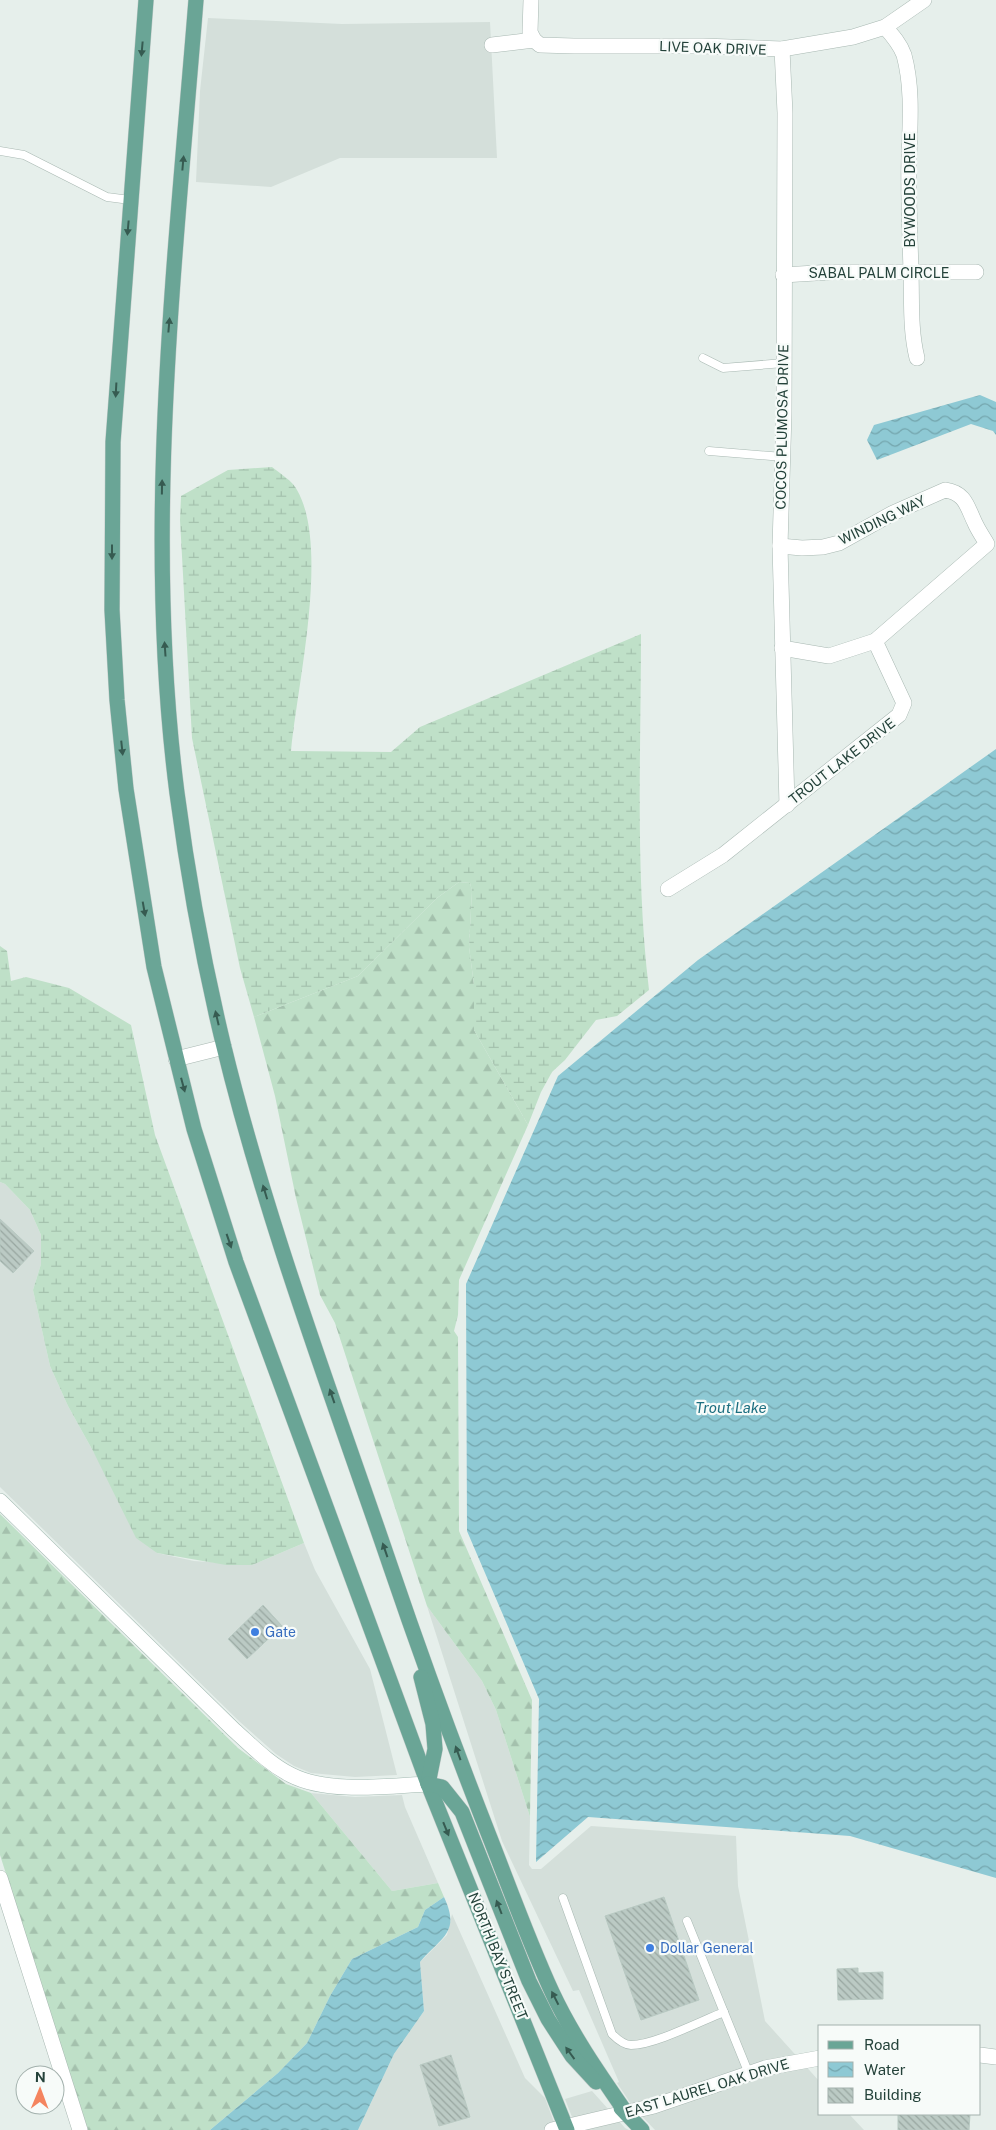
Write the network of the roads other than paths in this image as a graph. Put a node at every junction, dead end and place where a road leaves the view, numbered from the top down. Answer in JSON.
{"nodes":[{"id":1,"x":146,"y":0,"type":"edge"},
{"id":2,"x":196,"y":0,"type":"edge"},
{"id":3,"x":530,"y":0,"type":"edge"},
{"id":4,"x":924,"y":0,"type":"edge"},
{"id":5,"x":885,"y":27,"type":"junction"},
{"id":6,"x":534,"y":40,"type":"junction"},
{"id":7,"x":492,"y":45,"type":"dead end"},
{"id":8,"x":782,"y":50,"type":"junction"},
{"id":9,"x":0,"y":151,"type":"edge"},
{"id":10,"x":130,"y":200,"type":"junction"},
{"id":11,"x":976,"y":272,"type":"dead end"},
{"id":12,"x":911,"y":273,"type":"junction"},
{"id":13,"x":783,"y":275,"type":"junction"},
{"id":14,"x":703,"y":358,"type":"dead end"},
{"id":15,"x":917,"y":358,"type":"dead end"},
{"id":16,"x":784,"y":363,"type":"junction"},
{"id":17,"x":709,"y":450,"type":"dead end"},
{"id":18,"x":783,"y":457,"type":"junction"},
{"id":19,"x":780,"y":546,"type":"junction"},
{"id":20,"x":875,"y":641,"type":"junction"},
{"id":21,"x":782,"y":648,"type":"junction"},
{"id":22,"x":787,"y":804,"type":"junction"},
{"id":23,"x":668,"y":889,"type":"dead end"},
{"id":24,"x":224,"y":1047,"type":"junction"},
{"id":25,"x":176,"y":1059,"type":"junction"},
{"id":26,"x":0,"y":1500,"type":"edge"},
{"id":27,"x":401,"y":1596,"type":"junction"},
{"id":28,"x":428,"y":1784,"type":"junction"},
{"id":29,"x":0,"y":1878,"type":"edge"},
{"id":30,"x":562,"y":1898,"type":"dead end"},
{"id":31,"x":687,"y":1921,"type":"dead end"},
{"id":32,"x":724,"y":2012,"type":"junction"},
{"id":33,"x":981,"y":2055,"type":"edge"},
{"id":34,"x":996,"y":2057,"type":"edge"},
{"id":35,"x":818,"y":2058,"type":"edge"},
{"id":36,"x":749,"y":2074,"type":"junction"},
{"id":37,"x":627,"y":2114,"type":"junction"},
{"id":38,"x":562,"y":2129,"type":"edge"},
{"id":39,"x":80,"y":2130,"type":"edge"},
{"id":40,"x":642,"y":2130,"type":"edge"}],
"edges":[{"from":1,"to":10,"type":"main road","name":"NORTH BAY STREET","one_way":true},
{"from":24,"to":2,"type":"main road","one_way":true},
{"from":3,"to":6,"type":"street"},
{"from":4,"to":5,"type":"street","name":"LIVE OAK DRIVE"},
{"from":5,"to":8,"type":"street","name":"LIVE OAK DRIVE"},
{"from":5,"to":12,"type":"street","name":"BYWOODS DRIVE"},
{"from":6,"to":7,"type":"street","name":"LIVE OAK DRIVE"},
{"from":6,"to":8,"type":"street","name":"LIVE OAK DRIVE"},
{"from":8,"to":13,"type":"street","name":"COCOS PLUMOSA DRIVE"},
{"from":9,"to":10,"type":"lane"},
{"from":10,"to":25,"type":"main road","name":"NORTH BAY STREET","one_way":true},
{"from":11,"to":12,"type":"street","name":"SABAL PALM CIRCLE"},
{"from":12,"to":13,"type":"street","name":"SABAL PALM CIRCLE"},
{"from":12,"to":15,"type":"street","name":"BYWOODS DRIVE"},
{"from":13,"to":16,"type":"street","name":"COCOS PLUMOSA DRIVE"},
{"from":14,"to":16,"type":"lane"},
{"from":16,"to":18,"type":"street","name":"COCOS PLUMOSA DRIVE"},
{"from":17,"to":18,"type":"lane"},
{"from":18,"to":19,"type":"street","name":"COCOS PLUMOSA DRIVE"},
{"from":19,"to":20,"type":"street","name":"WINDING WAY"},
{"from":19,"to":21,"type":"street","name":"COCOS PLUMOSA DRIVE"},
{"from":20,"to":21,"type":"street"},
{"from":20,"to":22,"type":"street","name":"TROUT LAKE DRIVE"},
{"from":21,"to":22,"type":"street","name":"COCOS PLUMOSA DRIVE"},
{"from":22,"to":23,"type":"street","name":"TROUT LAKE DRIVE"},
{"from":24,"to":25,"type":"street"},
{"from":27,"to":24,"type":"main road","one_way":true},
{"from":25,"to":28,"type":"main road","name":"NORTH BAY STREET","one_way":true},
{"from":26,"to":28,"type":"street"},
{"from":27,"to":28,"type":"main road"},
{"from":37,"to":27,"type":"main road","one_way":true},
{"from":37,"to":28,"type":"main road","one_way":true},
{"from":28,"to":38,"type":"main road","name":"NORTH BAY STREET","one_way":true},
{"from":29,"to":39,"type":"street"},
{"from":30,"to":32,"type":"lane"},
{"from":31,"to":32,"type":"lane"},
{"from":32,"to":36,"type":"lane"},
{"from":33,"to":34,"type":"street"},
{"from":35,"to":36,"type":"street","name":"EAST LAUREL OAK DRIVE"},
{"from":36,"to":37,"type":"street","name":"EAST LAUREL OAK DRIVE"},
{"from":37,"to":38,"type":"street","name":"EAST LAUREL OAK DRIVE"},
{"from":37,"to":40,"type":"main road"}]}
